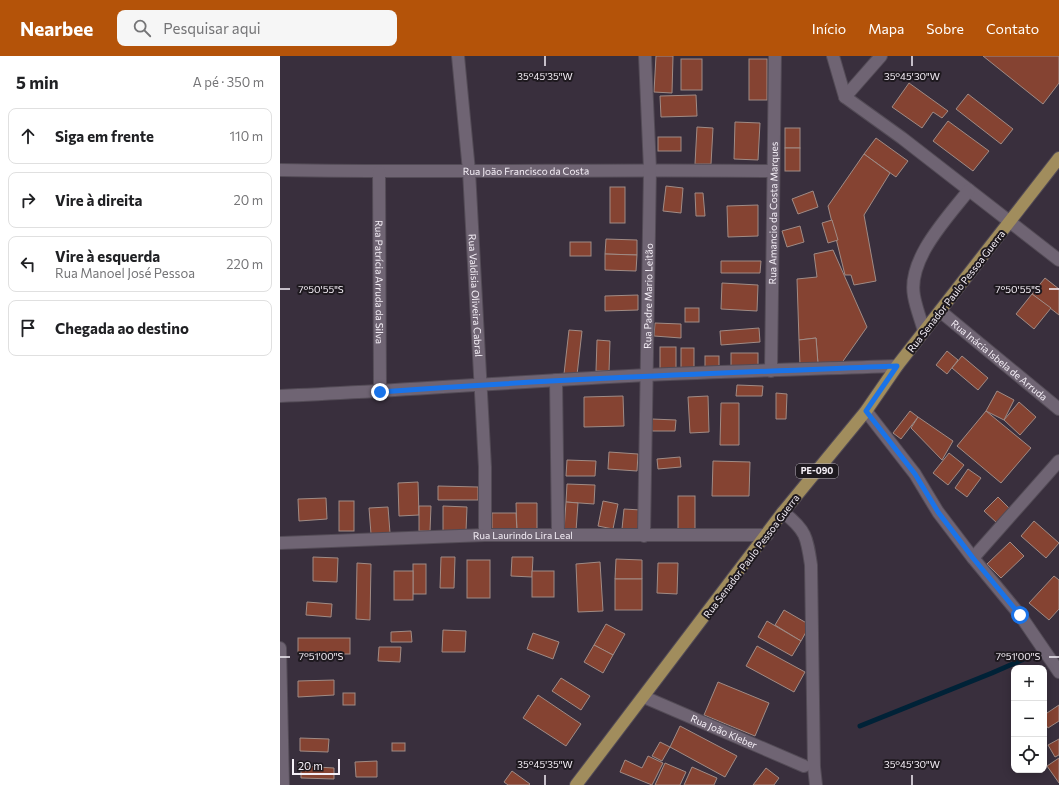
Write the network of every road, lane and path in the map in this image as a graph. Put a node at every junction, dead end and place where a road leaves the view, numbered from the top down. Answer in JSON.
{"nodes":[{"id":1,"x":458,"y":56,"type":"edge"},
{"id":2,"x":645,"y":56,"type":"edge"},
{"id":3,"x":775,"y":56,"type":"edge"},
{"id":4,"x":833,"y":56,"type":"edge"},
{"id":5,"x":881,"y":56,"type":"edge"},
{"id":6,"x":845,"y":97,"type":"junction"},
{"id":7,"x":1059,"y":158,"type":"edge"},
{"id":8,"x":650,"y":169,"type":"junction"},
{"id":9,"x":280,"y":170,"type":"edge"},
{"id":10,"x":469,"y":171,"type":"junction"},
{"id":11,"x":773,"y":171,"type":"junction"},
{"id":12,"x":379,"y":172,"type":"junction"},
{"id":13,"x":969,"y":190,"type":"junction"},
{"id":14,"x":1009,"y":222,"type":"junction"},
{"id":15,"x":1059,"y":260,"type":"edge"},
{"id":16,"x":940,"y":311,"type":"junction"},
{"id":17,"x":924,"y":332,"type":"junction"},
{"id":18,"x":897,"y":366,"type":"junction"},
{"id":19,"x":771,"y":371,"type":"junction"},
{"id":20,"x":646,"y":375,"type":"junction"},
{"id":21,"x":556,"y":380,"type":"junction"},
{"id":22,"x":481,"y":384,"type":"junction"},
{"id":23,"x":380,"y":392,"type":"junction"},
{"id":24,"x":280,"y":396,"type":"edge"},
{"id":25,"x":1059,"y":409,"type":"edge"},
{"id":26,"x":866,"y":411,"type":"junction"},
{"id":27,"x":1059,"y":461,"type":"edge"},
{"id":28,"x":783,"y":512,"type":"junction"},
{"id":29,"x":485,"y":535,"type":"junction"},
{"id":30,"x":558,"y":536,"type":"junction"},
{"id":31,"x":644,"y":536,"type":"junction"},
{"id":32,"x":767,"y":536,"type":"junction"},
{"id":33,"x":280,"y":543,"type":"edge"},
{"id":34,"x":973,"y":558,"type":"junction"},
{"id":35,"x":280,"y":648,"type":"edge"},
{"id":36,"x":1059,"y":672,"type":"edge"},
{"id":37,"x":281,"y":693,"type":"edge"},
{"id":38,"x":644,"y":697,"type":"junction"},
{"id":39,"x":804,"y":766,"type":"dead end"},
{"id":40,"x":283,"y":785,"type":"edge"},
{"id":41,"x":576,"y":785,"type":"edge"},
{"id":42,"x":816,"y":785,"type":"edge"}],
"edges":[{"from":1,"to":10,"type":"street","name":"Rua Valdisia Oliveira Cabral"},
{"from":2,"to":8,"type":"street","name":"Rua Padre Mario Leitão"},
{"from":3,"to":11,"type":"street","name":"Rua Amancio da Costa Marques"},
{"from":4,"to":6,"type":"street"},
{"from":5,"to":6,"type":"street"},
{"from":6,"to":13,"type":"street"},
{"from":7,"to":14,"type":"main road","name":"Rua Senador Paulo Pessoa Guerra","number":"PE-090"},
{"from":8,"to":10,"type":"street","name":"Rua João Francisco da Costa"},
{"from":8,"to":11,"type":"street","name":"Rua João Francisco da Costa"},
{"from":8,"to":20,"type":"street","name":"Rua Padre Mario Leitão"},
{"from":9,"to":12,"type":"street","name":"Rua João Francisco da Costa"},
{"from":10,"to":12,"type":"street","name":"Rua João Francisco da Costa"},
{"from":10,"to":22,"type":"street","name":"Rua Valdisia Oliveira Cabral"},
{"from":11,"to":19,"type":"street","name":"Rua Amancio da Costa Marques"},
{"from":12,"to":23,"type":"street","name":"Rua Patrícia Arruda da Silva"},
{"from":13,"to":14,"type":"street"},
{"from":13,"to":17,"type":"street"},
{"from":14,"to":15,"type":"street"},
{"from":14,"to":16,"type":"main road","name":"Rua Senador Paulo Pessoa Guerra","number":"PE-090"},
{"from":16,"to":17,"type":"main road","name":"Rua Senador Paulo Pessoa Guerra","number":"PE-090"},
{"from":16,"to":25,"type":"street","name":"Rua Inácia Isbela de Arruda"},
{"from":17,"to":18,"type":"main road","name":"Rua Senador Paulo Pessoa Guerra","number":"PE-090"},
{"from":18,"to":19,"type":"street"},
{"from":18,"to":26,"type":"main road","name":"Rua Senador Paulo Pessoa Guerra","number":"PE-090"},
{"from":19,"to":20,"type":"street"},
{"from":20,"to":21,"type":"street"},
{"from":20,"to":31,"type":"street","name":"Rua Padre Mario Leitão"},
{"from":21,"to":22,"type":"street"},
{"from":21,"to":30,"type":"street"},
{"from":22,"to":23,"type":"street"},
{"from":22,"to":29,"type":"street","name":"Rua Valdisia Oliveira Cabral"},
{"from":23,"to":24,"type":"street"},
{"from":26,"to":28,"type":"main road","name":"Rua Senador Paulo Pessoa Guerra","number":"PE-090"},
{"from":26,"to":34,"type":"street"},
{"from":27,"to":34,"type":"street"},
{"from":28,"to":32,"type":"main road","name":"Rua Senador Paulo Pessoa Guerra","number":"PE-090"},
{"from":28,"to":42,"type":"street"},
{"from":29,"to":30,"type":"street","name":"Rua Laurindo Lira Leal"},
{"from":29,"to":33,"type":"street","name":"Rua Laurindo Lira Leal"},
{"from":30,"to":31,"type":"street","name":"Rua Laurindo Lira Leal"},
{"from":31,"to":32,"type":"street","name":"Rua Laurindo Lira Leal"},
{"from":32,"to":38,"type":"main road","name":"Rua Senador Paulo Pessoa Guerra","number":"PE-090"},
{"from":34,"to":36,"type":"street"},
{"from":35,"to":37,"type":"street"},
{"from":37,"to":40,"type":"street"},
{"from":38,"to":39,"type":"street","name":"Rua João Kleber"},
{"from":38,"to":41,"type":"main road","name":"Rua Senador Paulo Pessoa Guerra","number":"PE-090"}]}
